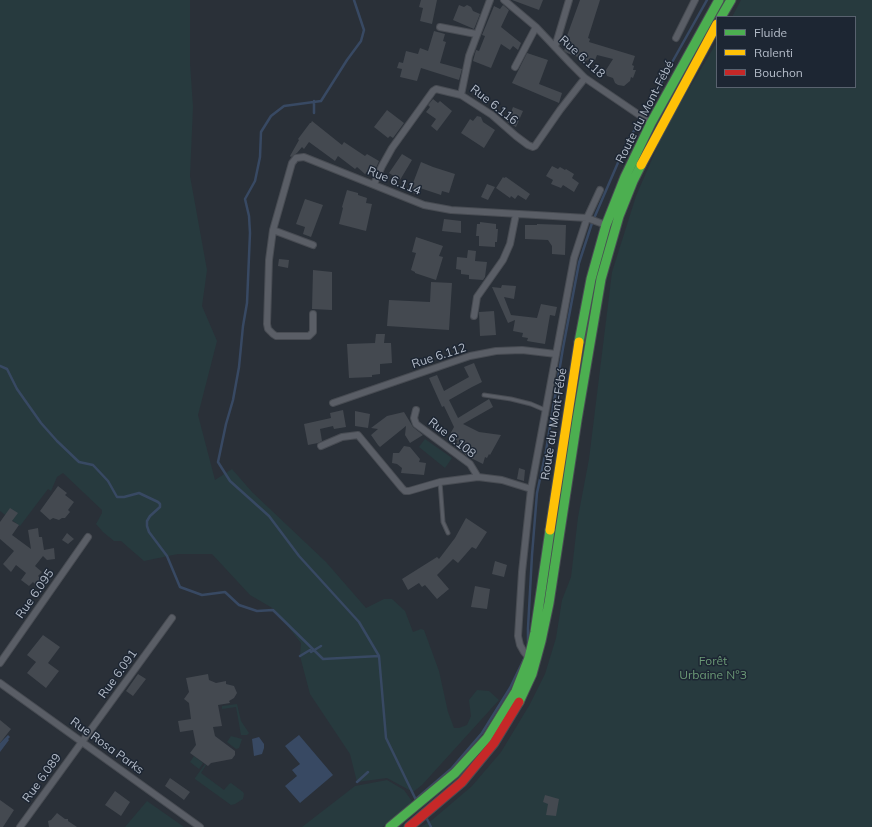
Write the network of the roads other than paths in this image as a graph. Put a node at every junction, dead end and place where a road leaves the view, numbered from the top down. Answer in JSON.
{"nodes":[{"id":1,"x":490,"y":0,"type":"edge"},
{"id":2,"x":504,"y":0,"type":"edge"},
{"id":3,"x":570,"y":0,"type":"edge"},
{"id":4,"x":695,"y":0,"type":"edge"},
{"id":5,"x":719,"y":0,"type":"edge"},
{"id":6,"x":731,"y":0,"type":"edge"},
{"id":7,"x":722,"y":16,"type":"edge"},
{"id":8,"x":716,"y":26,"type":"edge"},
{"id":9,"x":440,"y":27,"type":"dead end"},
{"id":10,"x":536,"y":27,"type":"junction"},
{"id":11,"x":476,"y":34,"type":"junction"},
{"id":12,"x":676,"y":38,"type":"dead end"},
{"id":13,"x":554,"y":47,"type":"junction"},
{"id":14,"x":515,"y":67,"type":"dead end"},
{"id":15,"x":585,"y":78,"type":"junction"},
{"id":16,"x":461,"y":96,"type":"junction"},
{"id":17,"x":650,"y":123,"type":"junction"},
{"id":18,"x":374,"y":184,"type":"junction"},
{"id":19,"x":600,"y":190,"type":"dead end"},
{"id":20,"x":516,"y":214,"type":"junction"},
{"id":21,"x":587,"y":218,"type":"junction"},
{"id":22,"x":606,"y":225,"type":"junction"},
{"id":23,"x":273,"y":230,"type":"junction"},
{"id":24,"x":313,"y":245,"type":"dead end"},
{"id":25,"x":313,"y":314,"type":"dead end"},
{"id":26,"x":474,"y":316,"type":"dead end"},
{"id":27,"x":556,"y":354,"type":"junction"},
{"id":28,"x":484,"y":395,"type":"dead end"},
{"id":29,"x":333,"y":403,"type":"dead end"},
{"id":30,"x":416,"y":410,"type":"dead end"},
{"id":31,"x":545,"y":410,"type":"junction"},
{"id":32,"x":321,"y":446,"type":"dead end"},
{"id":33,"x":478,"y":477,"type":"junction"},
{"id":34,"x":440,"y":482,"type":"junction"},
{"id":35,"x":531,"y":488,"type":"junction"},
{"id":36,"x":448,"y":533,"type":"dead end"},
{"id":37,"x":88,"y":537,"type":"dead end"},
{"id":38,"x":172,"y":618,"type":"dead end"},
{"id":39,"x":529,"y":658,"type":"junction"},
{"id":40,"x":0,"y":663,"type":"edge"},
{"id":41,"x":0,"y":683,"type":"edge"},
{"id":42,"x":82,"y":742,"type":"junction"},
{"id":43,"x":20,"y":827,"type":"edge"},
{"id":44,"x":200,"y":827,"type":"edge"},
{"id":45,"x":390,"y":827,"type":"edge"},
{"id":46,"x":409,"y":827,"type":"edge"}],
"edges":[{"from":1,"to":11,"type":"street","name":"Rue 6.116"},
{"from":2,"to":10,"type":"street","name":"Rue 6.118"},
{"from":3,"to":13,"type":"street"},
{"from":4,"to":12,"type":"street"},
{"from":5,"to":17,"type":"street","name":"Route du Mont-Fébé"},
{"from":6,"to":7,"type":"street"},
{"from":8,"to":46,"type":"street","name":"Route du Mont-Fébé"},
{"from":9,"to":11,"type":"street"},
{"from":10,"to":13,"type":"street","name":"Rue 6.118"},
{"from":10,"to":14,"type":"street"},
{"from":11,"to":16,"type":"street","name":"Rue 6.116"},
{"from":13,"to":15,"type":"street","name":"Rue 6.118"},
{"from":15,"to":16,"type":"street","name":"Rue 6.116"},
{"from":15,"to":17,"type":"street","name":"Rue 6.118"},
{"from":16,"to":18,"type":"street"},
{"from":17,"to":22,"type":"street","name":"Route du Mont-Fébé"},
{"from":18,"to":20,"type":"street","name":"Rue 6.114"},
{"from":18,"to":23,"type":"street","name":"Rue 6.114"},
{"from":19,"to":21,"type":"street"},
{"from":20,"to":21,"type":"street","name":"Rue 6.114"},
{"from":20,"to":26,"type":"street"},
{"from":21,"to":22,"type":"street","name":"Rue 6.114"},
{"from":21,"to":27,"type":"street"},
{"from":22,"to":39,"type":"street","name":"Route du Mont-Fébé"},
{"from":23,"to":24,"type":"street"},
{"from":23,"to":25,"type":"street"},
{"from":27,"to":29,"type":"street","name":"Rue 6.112"},
{"from":27,"to":31,"type":"street"},
{"from":28,"to":31,"type":"lane"},
{"from":30,"to":33,"type":"street","name":"Rue 6.108"},
{"from":31,"to":35,"type":"street"},
{"from":32,"to":34,"type":"street"},
{"from":33,"to":34,"type":"street"},
{"from":33,"to":35,"type":"street","name":"Rue 6.108"},
{"from":34,"to":36,"type":"lane"},
{"from":35,"to":39,"type":"street"},
{"from":37,"to":40,"type":"street","name":"Rue 6.095"},
{"from":38,"to":42,"type":"street","name":"Rue 6.091"},
{"from":39,"to":45,"type":"street","name":"Route du Mont-Fébé"},
{"from":41,"to":42,"type":"street","name":"Rue Rosa Parks"},
{"from":42,"to":43,"type":"street","name":"Rue 6.089"},
{"from":42,"to":44,"type":"street","name":"Rue Rosa Parks"}]}
